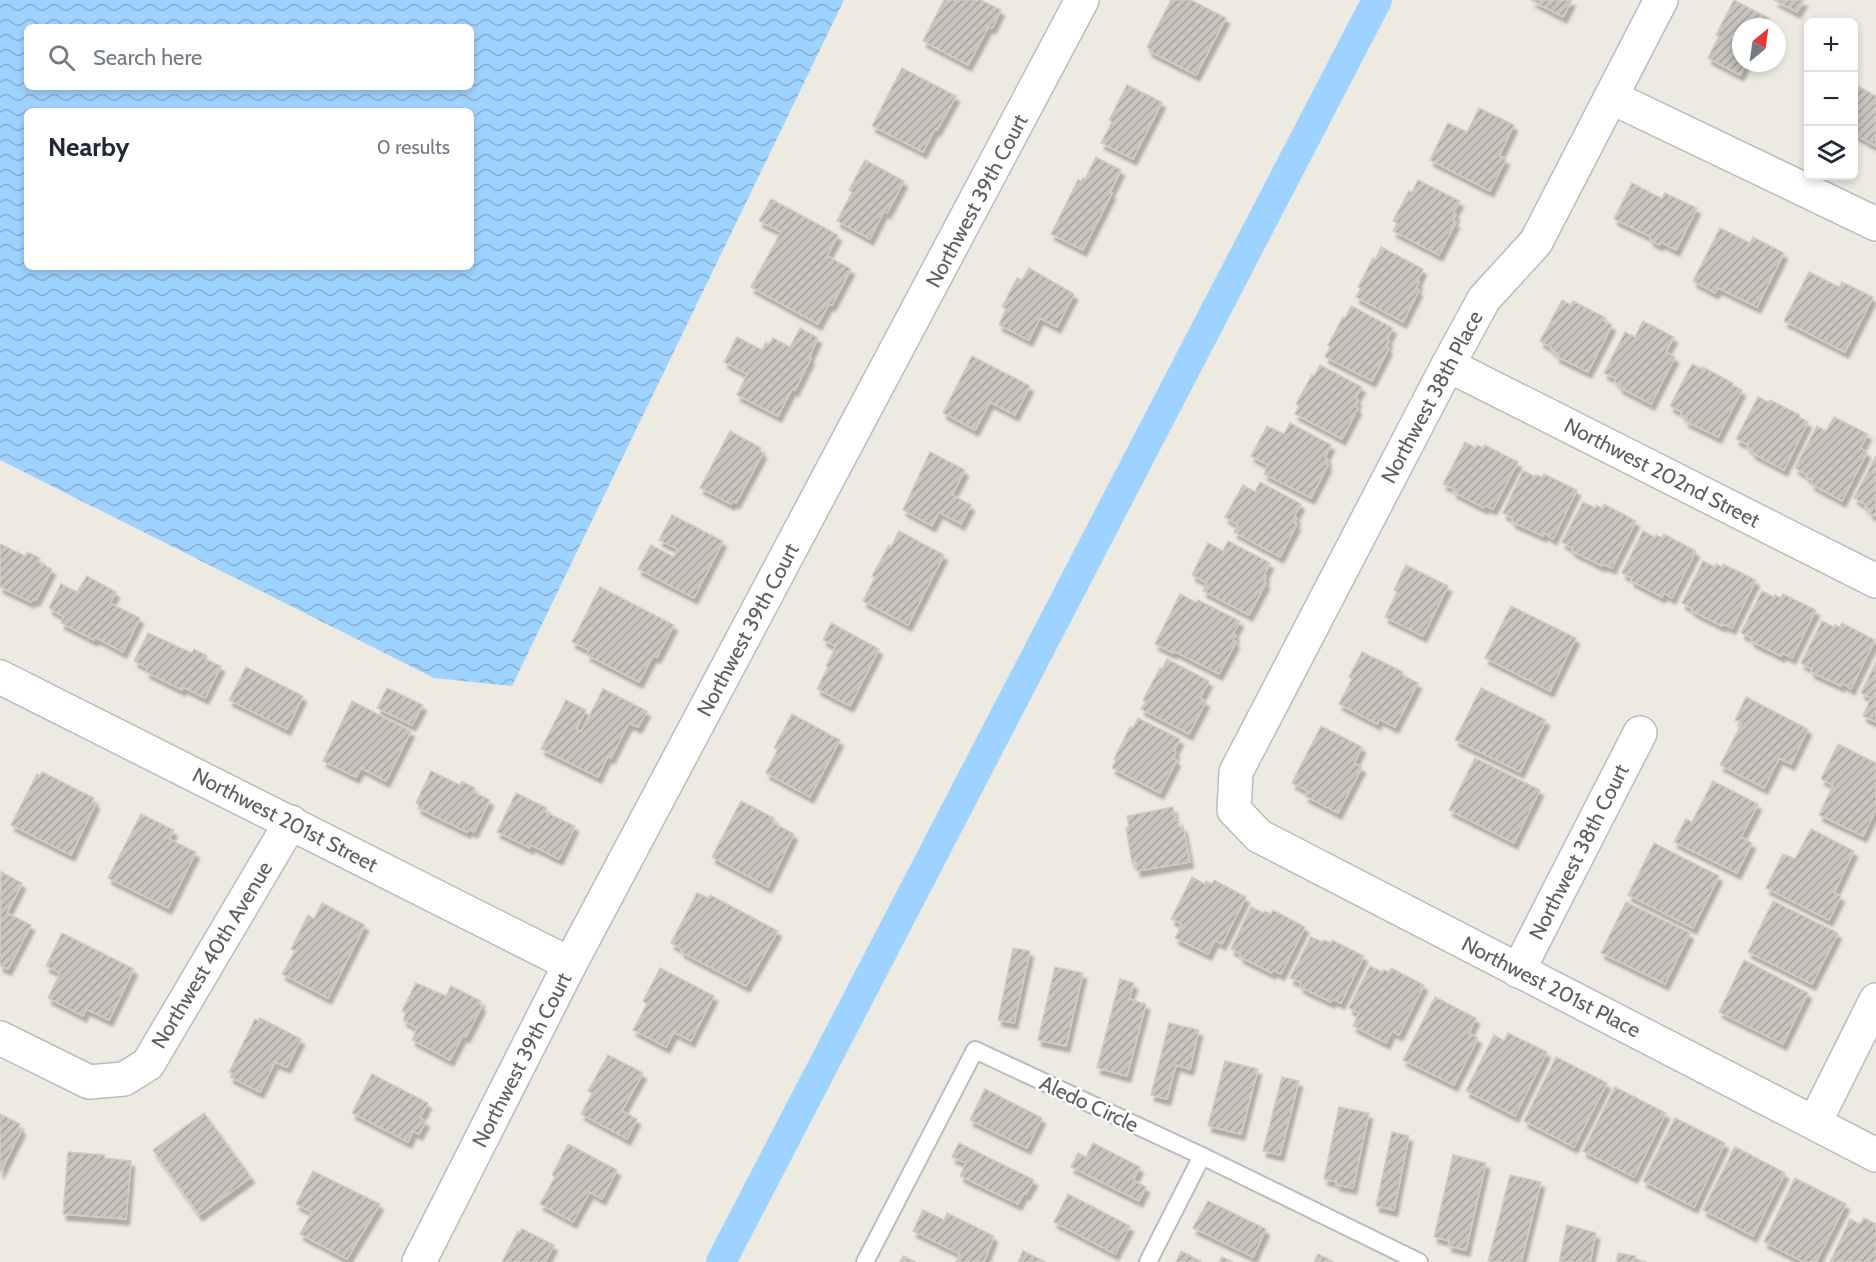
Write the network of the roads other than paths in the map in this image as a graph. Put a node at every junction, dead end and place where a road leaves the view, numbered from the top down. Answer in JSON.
{"nodes":[{"id":1,"x":1082,"y":0,"type":"edge"},
{"id":2,"x":1661,"y":0,"type":"edge"},
{"id":3,"x":1611,"y":97,"type":"junction"},
{"id":4,"x":1876,"y":224,"type":"edge"},
{"id":5,"x":1448,"y":365,"type":"junction"},
{"id":6,"x":1876,"y":581,"type":"edge"},
{"id":7,"x":0,"y":677,"type":"edge"},
{"id":8,"x":1640,"y":733,"type":"dead end"},
{"id":9,"x":1234,"y":810,"type":"joint"},
{"id":10,"x":291,"y":822,"type":"junction"},
{"id":11,"x":570,"y":964,"type":"junction"},
{"id":12,"x":1518,"y":971,"type":"junction"},
{"id":13,"x":1876,"y":1000,"type":"edge"},
{"id":14,"x":0,"y":1038,"type":"edge"},
{"id":15,"x":1815,"y":1122,"type":"junction"},
{"id":16,"x":1876,"y":1155,"type":"edge"},
{"id":17,"x":1202,"y":1156,"type":"junction"},
{"id":18,"x":419,"y":1262,"type":"edge"},
{"id":19,"x":865,"y":1262,"type":"edge"},
{"id":20,"x":1148,"y":1262,"type":"edge"},
{"id":21,"x":1419,"y":1262,"type":"edge"}],
"edges":[{"from":1,"to":11,"type":"street","name":"Northwest 39th Court"},
{"from":2,"to":3,"type":"street","name":"Northwest 38th Place"},
{"from":3,"to":4,"type":"street"},
{"from":3,"to":5,"type":"street","name":"Northwest 38th Place"},
{"from":5,"to":6,"type":"street","name":"Northwest 202nd Street"},
{"from":5,"to":9,"type":"street","name":"Northwest 38th Place"},
{"from":7,"to":10,"type":"street","name":"Northwest 201st Street"},
{"from":8,"to":12,"type":"street","name":"Northwest 38th Court"},
{"from":9,"to":12,"type":"street","name":"Northwest 201st Place"},
{"from":10,"to":11,"type":"street","name":"Northwest 201st Street"},
{"from":10,"to":14,"type":"street","name":"Northwest 40th Avenue"},
{"from":11,"to":18,"type":"street","name":"Northwest 39th Court"},
{"from":12,"to":15,"type":"street","name":"Northwest 201st Place"},
{"from":13,"to":15,"type":"street"},
{"from":15,"to":16,"type":"street","name":"Northwest 201st Place"},
{"from":17,"to":19,"type":"lane","name":"Aledo Circle"},
{"from":17,"to":20,"type":"lane"},
{"from":17,"to":21,"type":"lane","name":"Aledo Circle"}]}
